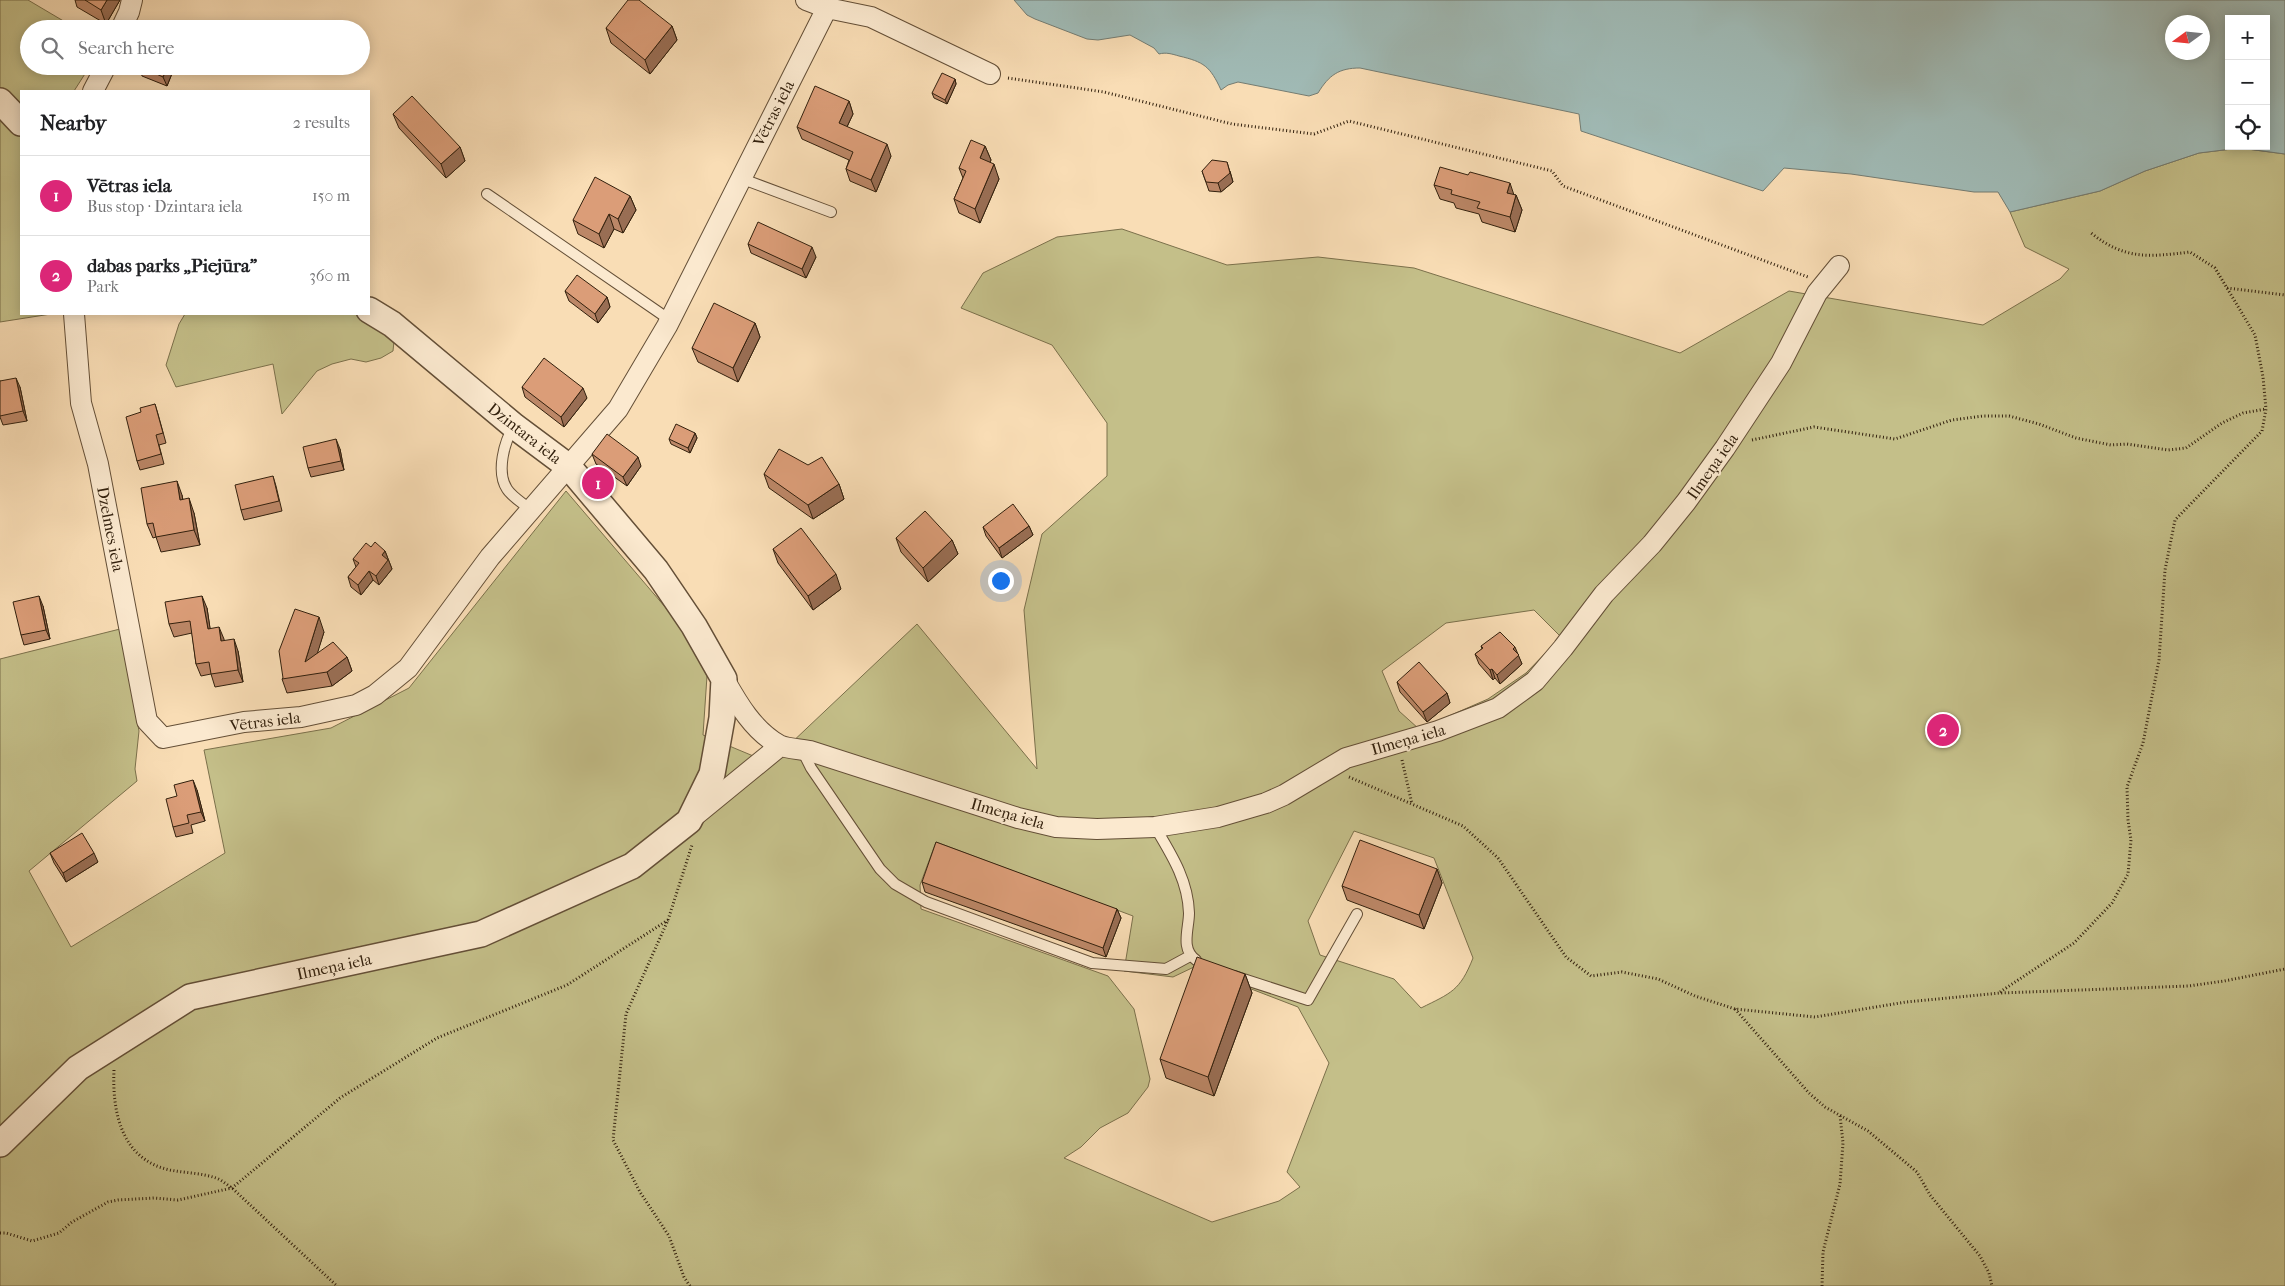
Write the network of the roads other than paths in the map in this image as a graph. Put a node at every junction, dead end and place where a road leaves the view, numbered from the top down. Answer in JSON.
{"nodes":[{"id":1,"x":132,"y":0,"type":"edge"},
{"id":2,"x":806,"y":0,"type":"edge"},
{"id":3,"x":827,"y":8,"type":"junction"},
{"id":4,"x":125,"y":20,"type":"edge"},
{"id":5,"x":990,"y":74,"type":"road end"},
{"id":6,"x":101,"y":75,"type":"edge"},
{"id":7,"x":94,"y":90,"type":"edge"},
{"id":8,"x":0,"y":101,"type":"edge"},
{"id":9,"x":20,"y":122,"type":"edge"},
{"id":10,"x":740,"y":178,"type":"junction"},
{"id":11,"x":486,"y":194,"type":"dead end"},
{"id":12,"x":831,"y":212,"type":"dead end"},
{"id":13,"x":1839,"y":266,"type":"dead end"},
{"id":14,"x":370,"y":311,"type":"edge"},
{"id":15,"x":74,"y":315,"type":"edge"},
{"id":16,"x":670,"y":320,"type":"junction"},
{"id":17,"x":514,"y":426,"type":"junction"},
{"id":18,"x":569,"y":467,"type":"junction"},
{"id":19,"x":531,"y":510,"type":"junction"},
{"id":20,"x":724,"y":679,"type":"junction"},
{"id":21,"x":163,"y":738,"type":"joint"},
{"id":22,"x":780,"y":746,"type":"junction"},
{"id":23,"x":801,"y":749,"type":"junction"},
{"id":24,"x":689,"y":821,"type":"junction"},
{"id":25,"x":1155,"y":827,"type":"junction"},
{"id":26,"x":1357,"y":914,"type":"dead end"},
{"id":27,"x":1190,"y":956,"type":"junction"},
{"id":28,"x":1206,"y":967,"type":"edge"},
{"id":29,"x":1224,"y":973,"type":"edge"},
{"id":30,"x":0,"y":1144,"type":"edge"}],
"edges":[{"from":1,"to":4,"type":"street"},
{"from":2,"to":3,"type":"street"},
{"from":3,"to":5,"type":"street"},
{"from":3,"to":10,"type":"street","name":"Vētras iela"},
{"from":6,"to":7,"type":"street"},
{"from":8,"to":9,"type":"street"},
{"from":10,"to":12,"type":"lane"},
{"from":10,"to":16,"type":"street","name":"Vētras iela"},
{"from":11,"to":16,"type":"lane"},
{"from":13,"to":25,"type":"street","name":"Ilmeņa iela"},
{"from":14,"to":17,"type":"street","name":"Dzintara iela"},
{"from":15,"to":21,"type":"street","name":"Dzelmes iela"},
{"from":16,"to":18,"type":"street","name":"Vētras iela"},
{"from":17,"to":18,"type":"street","name":"Dzintara iela"},
{"from":17,"to":19,"type":"lane"},
{"from":18,"to":19,"type":"street","name":"Vētras iela"},
{"from":18,"to":20,"type":"street","name":"Dzintara iela"},
{"from":19,"to":21,"type":"street","name":"Vētras iela"},
{"from":20,"to":22,"type":"street"},
{"from":20,"to":24,"type":"street","name":"Ilmeņa iela"},
{"from":22,"to":23,"type":"street","name":"Ilmeņa iela"},
{"from":22,"to":24,"type":"street","name":"Ilmeņa iela"},
{"from":23,"to":25,"type":"street","name":"Ilmeņa iela"},
{"from":23,"to":27,"type":"lane"},
{"from":24,"to":30,"type":"street","name":"Ilmeņa iela"},
{"from":25,"to":27,"type":"lane"},
{"from":26,"to":29,"type":"lane"},
{"from":27,"to":28,"type":"lane"}]}
